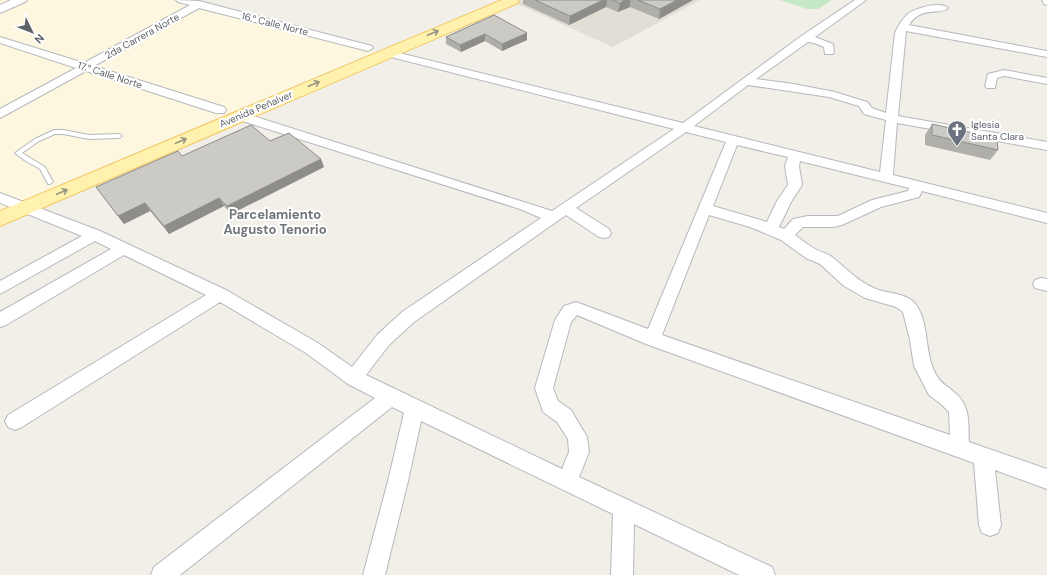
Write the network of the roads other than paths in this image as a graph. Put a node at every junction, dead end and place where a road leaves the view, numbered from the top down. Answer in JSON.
{"nodes":[{"id":1,"x":11,"y":0,"type":"edge"},
{"id":2,"x":21,"y":0,"type":"edge"},
{"id":3,"x":181,"y":0,"type":"edge"},
{"id":4,"x":486,"y":0,"type":"edge"},
{"id":5,"x":513,"y":0,"type":"edge"},
{"id":6,"x":861,"y":0,"type":"edge"},
{"id":7,"x":200,"y":4,"type":"junction"},
{"id":8,"x":0,"y":5,"type":"edge"},
{"id":9,"x":943,"y":8,"type":"dead end"},
{"id":10,"x":0,"y":9,"type":"edge"},
{"id":11,"x":903,"y":27,"type":"junction"},
{"id":12,"x":804,"y":39,"type":"junction"},
{"id":13,"x":0,"y":40,"type":"edge"},
{"id":14,"x":368,"y":48,"type":"junction"},
{"id":15,"x":829,"y":52,"type":"dead end"},
{"id":16,"x":387,"y":53,"type":"junction"},
{"id":17,"x":1047,"y":54,"type":"edge"},
{"id":18,"x":86,"y":67,"type":"junction"},
{"id":19,"x":746,"y":81,"type":"junction"},
{"id":20,"x":1047,"y":81,"type":"edge"},
{"id":21,"x":991,"y":86,"type":"dead end"},
{"id":22,"x":220,"y":110,"type":"junction"},
{"id":23,"x":0,"y":114,"type":"edge"},
{"id":24,"x":240,"y":116,"type":"junction"},
{"id":25,"x":891,"y":118,"type":"junction"},
{"id":26,"x":685,"y":127,"type":"junction"},
{"id":27,"x":119,"y":136,"type":"dead end"},
{"id":28,"x":733,"y":139,"type":"junction"},
{"id":29,"x":1047,"y":146,"type":"edge"},
{"id":30,"x":795,"y":155,"type":"junction"},
{"id":31,"x":886,"y":178,"type":"junction"},
{"id":32,"x":50,"y":182,"type":"junction"},
{"id":33,"x":917,"y":185,"type":"junction"},
{"id":34,"x":1,"y":205,"type":"edge"},
{"id":35,"x":26,"y":207,"type":"junction"},
{"id":36,"x":705,"y":209,"type":"junction"},
{"id":37,"x":560,"y":213,"type":"junction"},
{"id":38,"x":1047,"y":218,"type":"edge"},
{"id":39,"x":604,"y":233,"type":"dead end"},
{"id":40,"x":778,"y":233,"type":"junction"},
{"id":41,"x":95,"y":235,"type":"junction"},
{"id":42,"x":123,"y":249,"type":"junction"},
{"id":43,"x":0,"y":288,"type":"edge"},
{"id":44,"x":220,"y":294,"type":"junction"},
{"id":45,"x":0,"y":320,"type":"edge"},
{"id":46,"x":652,"y":339,"type":"junction"},
{"id":47,"x":354,"y":378,"type":"junction"},
{"id":48,"x":390,"y":397,"type":"junction"},
{"id":49,"x":414,"y":408,"type":"junction"},
{"id":50,"x":15,"y":421,"type":"dead end"},
{"id":51,"x":960,"y":448,"type":"junction"},
{"id":52,"x":984,"y":457,"type":"junction"},
{"id":53,"x":1047,"y":479,"type":"edge"},
{"id":54,"x":567,"y":482,"type":"junction"},
{"id":55,"x":624,"y":510,"type":"junction"},
{"id":56,"x":990,"y":525,"type":"dead end"},
{"id":57,"x":162,"y":575,"type":"edge"},
{"id":58,"x":374,"y":575,"type":"edge"},
{"id":59,"x":622,"y":575,"type":"edge"},
{"id":60,"x":764,"y":575,"type":"edge"}],
"edges":[{"from":1,"to":8,"type":"street"},
{"from":2,"to":10,"type":"street"},
{"from":3,"to":7,"type":"street","name":"16.° Calle Norte"},
{"from":4,"to":14,"type":"main road","name":"Avenida Peñalver"},
{"from":16,"to":5,"type":"main road","name":"Avenida Peñalver","one_way":true},
{"from":6,"to":12,"type":"street"},
{"from":7,"to":14,"type":"street","name":"16.° Calle Norte"},
{"from":7,"to":18,"type":"street","name":"2da Carrera Norte"},
{"from":9,"to":11,"type":"street"},
{"from":11,"to":17,"type":"street"},
{"from":11,"to":25,"type":"street"},
{"from":12,"to":15,"type":"street"},
{"from":12,"to":19,"type":"street"},
{"from":13,"to":18,"type":"street","name":"17.° Calle Norte"},
{"from":14,"to":22,"type":"main road","name":"Avenida Peñalver"},
{"from":24,"to":16,"type":"main road","name":"Avenida Peñalver","one_way":true},
{"from":16,"to":26,"type":"street"},
{"from":18,"to":22,"type":"street","name":"17.° Calle Norte"},
{"from":18,"to":23,"type":"street","name":"2da Carrera Norte"},
{"from":19,"to":25,"type":"street"},
{"from":19,"to":26,"type":"street"},
{"from":20,"to":21,"type":"street"},
{"from":22,"to":32,"type":"main road","name":"Avenida Peñalver"},
{"from":35,"to":24,"type":"main road","name":"Avenida Peñalver","one_way":true},
{"from":24,"to":37,"type":"street"},
{"from":25,"to":29,"type":"street"},
{"from":25,"to":31,"type":"street"},
{"from":26,"to":28,"type":"street"},
{"from":26,"to":37,"type":"street"},
{"from":27,"to":32,"type":"lane"},
{"from":28,"to":30,"type":"street"},
{"from":28,"to":36,"type":"street"},
{"from":30,"to":31,"type":"street"},
{"from":30,"to":40,"type":"street"},
{"from":31,"to":33,"type":"street"},
{"from":32,"to":34,"type":"main road","name":"Avenida Peñalver"},
{"from":33,"to":38,"type":"street"},
{"from":33,"to":40,"type":"street"},
{"from":34,"to":35,"type":"main road","name":"Avenida Peñalver"},
{"from":35,"to":41,"type":"street"},
{"from":36,"to":40,"type":"street"},
{"from":36,"to":46,"type":"street"},
{"from":37,"to":39,"type":"street"},
{"from":37,"to":47,"type":"street"},
{"from":40,"to":51,"type":"street"},
{"from":41,"to":42,"type":"street"},
{"from":41,"to":43,"type":"street"},
{"from":42,"to":44,"type":"street"},
{"from":42,"to":45,"type":"street"},
{"from":44,"to":47,"type":"street"},
{"from":44,"to":50,"type":"street"},
{"from":46,"to":51,"type":"street"},
{"from":46,"to":54,"type":"street"},
{"from":47,"to":48,"type":"street"},
{"from":48,"to":49,"type":"street"},
{"from":48,"to":57,"type":"street"},
{"from":49,"to":54,"type":"street"},
{"from":49,"to":58,"type":"street"},
{"from":51,"to":52,"type":"street"},
{"from":52,"to":53,"type":"street"},
{"from":52,"to":56,"type":"street"},
{"from":54,"to":55,"type":"street"},
{"from":55,"to":59,"type":"street"},
{"from":55,"to":60,"type":"street"}]}
